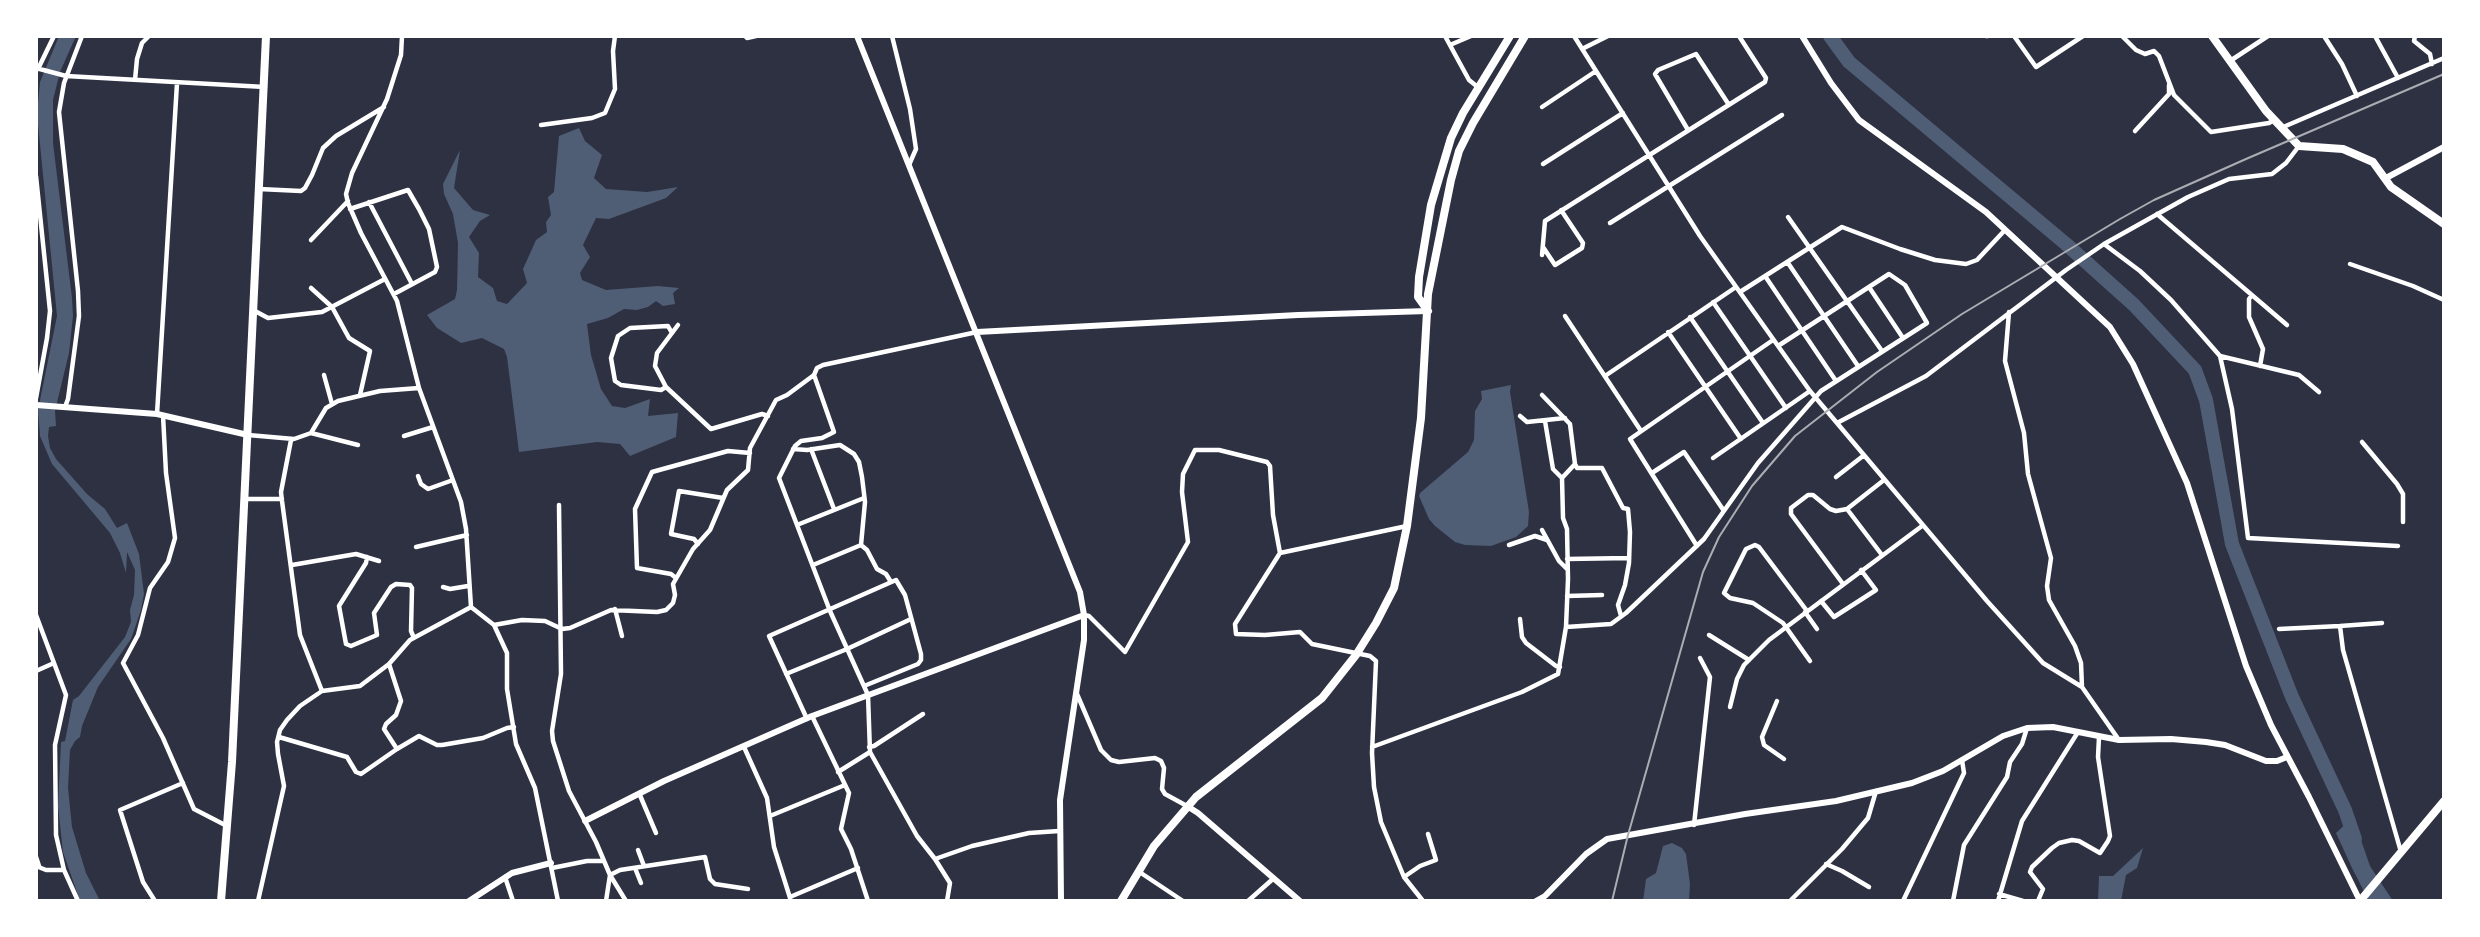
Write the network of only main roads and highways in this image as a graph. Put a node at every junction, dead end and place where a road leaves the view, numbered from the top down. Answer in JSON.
{"nodes":[{"id":1,"x":266,"y":36,"type":"edge"},
{"id":2,"x":1510,"y":36,"type":"edge"},
{"id":3,"x":1525,"y":36,"type":"edge"},
{"id":4,"x":2212,"y":36,"type":"edge"},
{"id":5,"x":2444,"y":224,"type":"edge"},
{"id":6,"x":1428,"y":311,"type":"junction"},
{"id":7,"x":2444,"y":801,"type":"edge"},
{"id":8,"x":2361,"y":899,"type":"edge"},
{"id":9,"x":221,"y":901,"type":"edge"},
{"id":10,"x":1121,"y":901,"type":"edge"}],
"edges":[{"from":1,"to":9,"type":"main road"},
{"from":2,"to":6,"type":"main road"},
{"from":3,"to":6,"type":"main road"},
{"from":4,"to":5,"type":"main road"},
{"from":6,"to":10,"type":"main road"},
{"from":7,"to":8,"type":"main road"}]}
